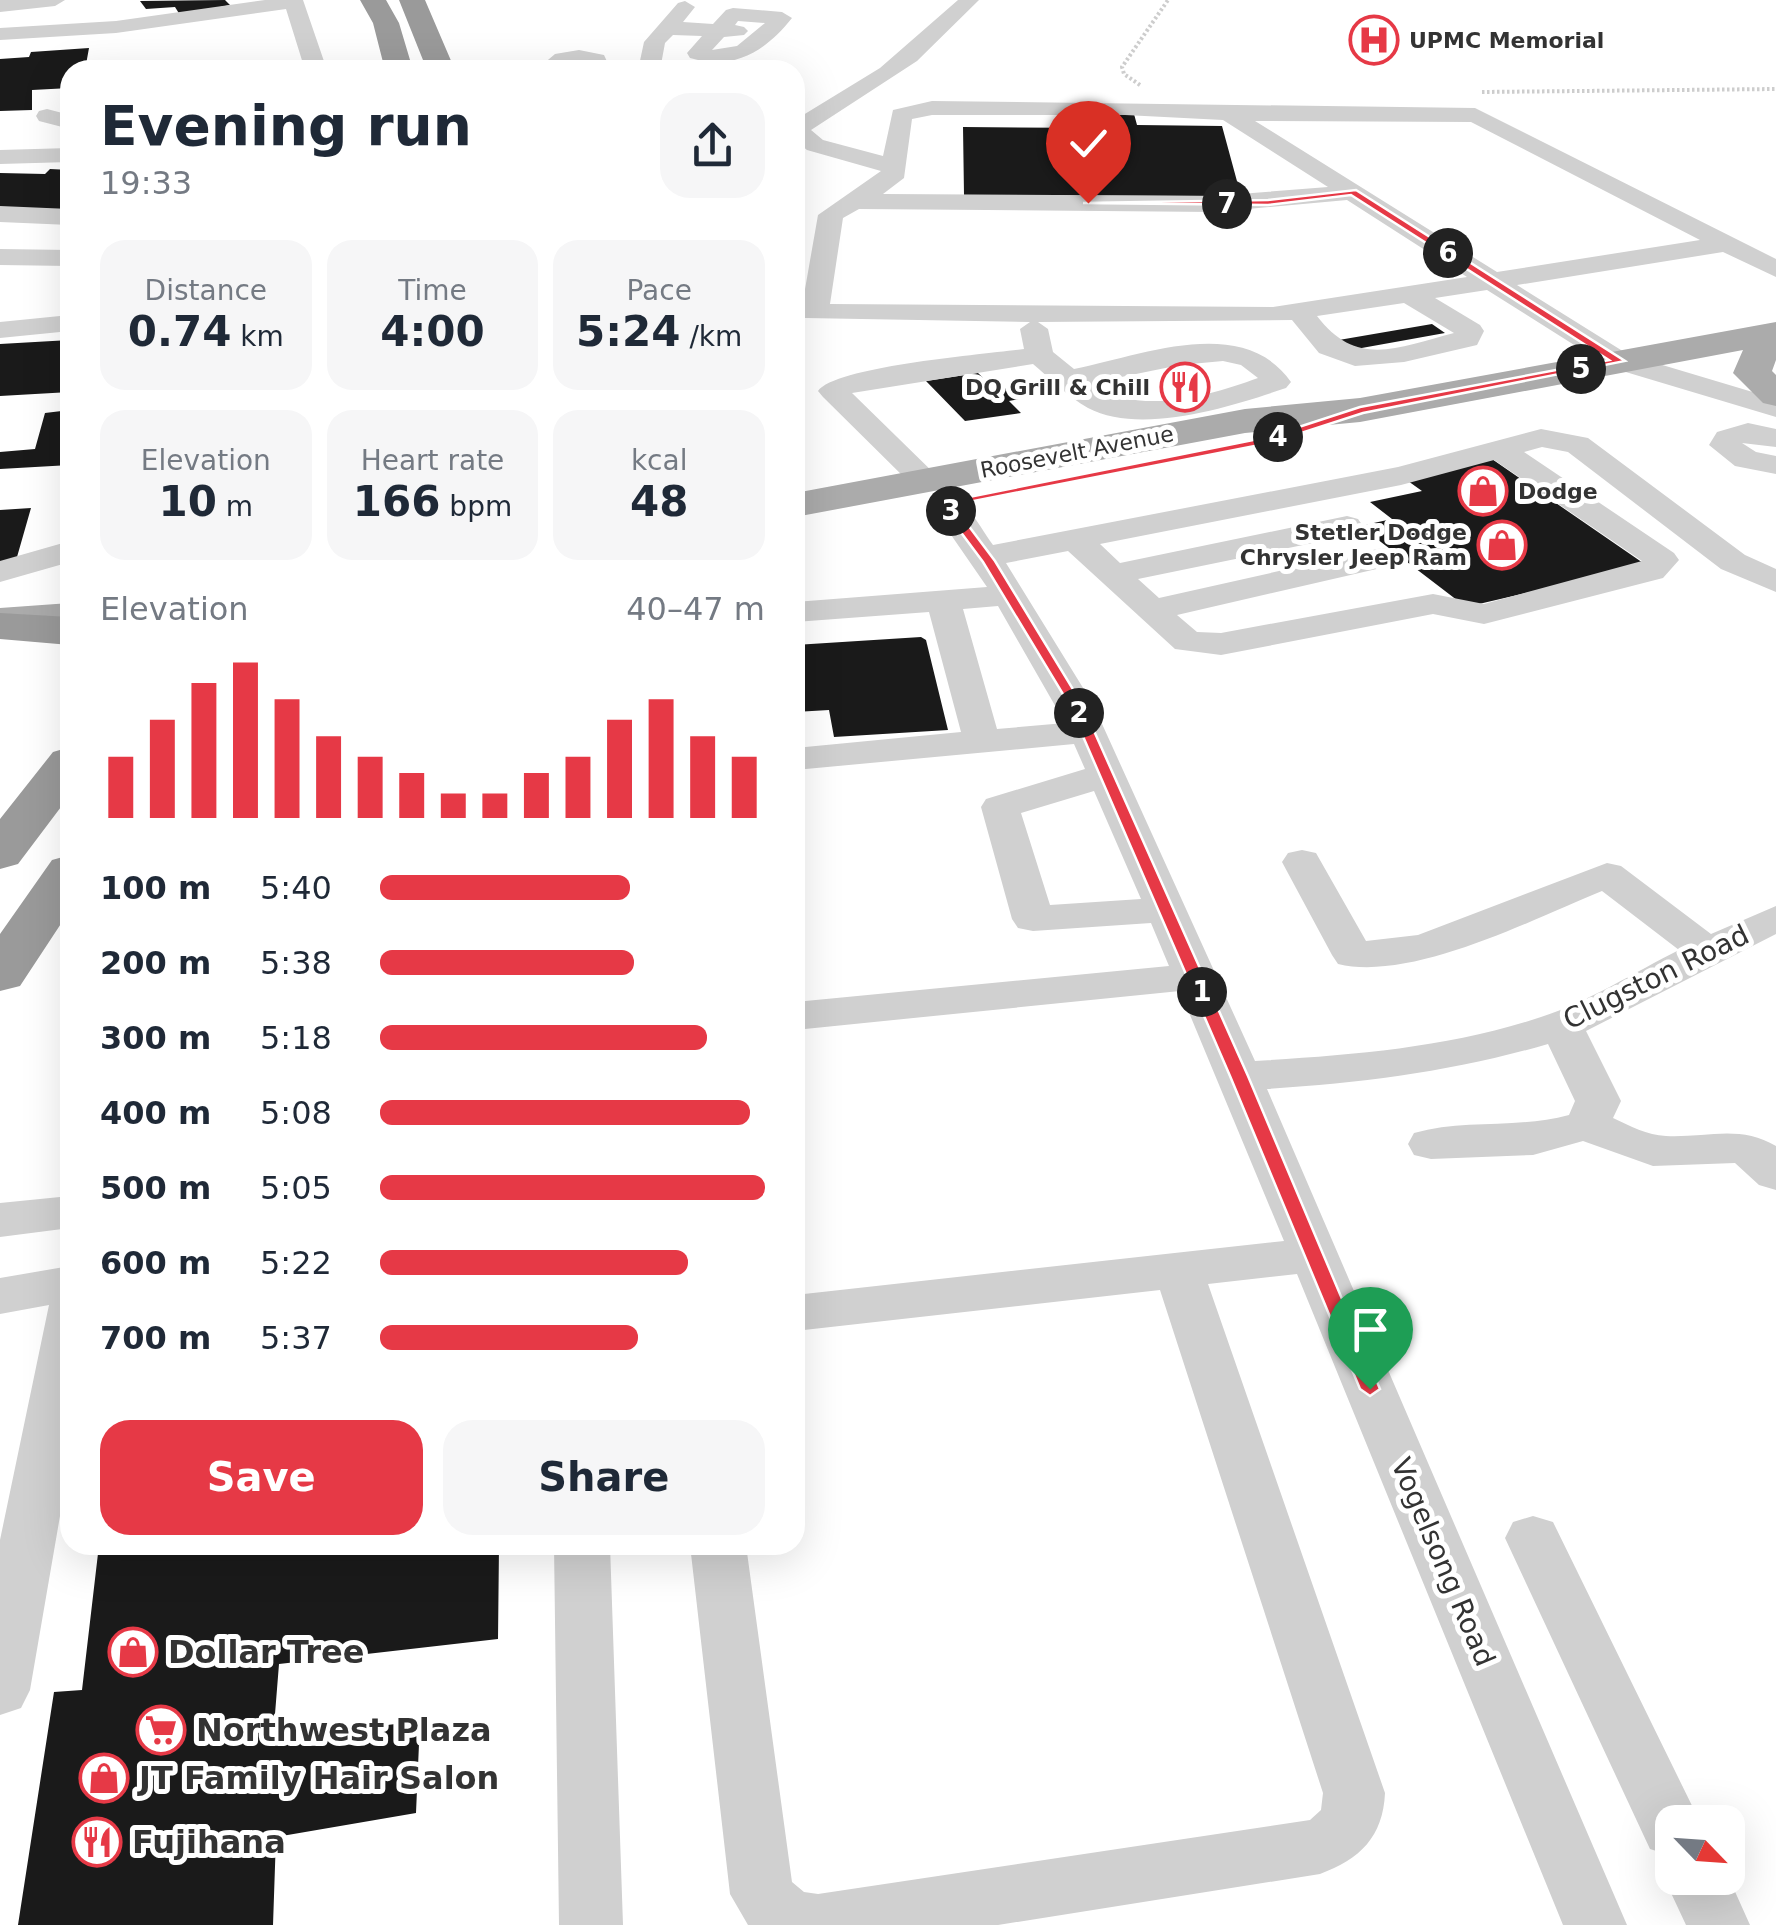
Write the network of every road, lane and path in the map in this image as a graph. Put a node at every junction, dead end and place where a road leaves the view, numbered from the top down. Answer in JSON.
{"nodes":[{"id":1,"x":58,"y":0,"type":"edge"},
{"id":2,"x":111,"y":0,"type":"edge"},
{"id":3,"x":373,"y":0,"type":"edge"},
{"id":4,"x":412,"y":0,"type":"edge"},
{"id":5,"x":694,"y":0,"type":"edge"},
{"id":6,"x":969,"y":0,"type":"edge"},
{"id":7,"x":1168,"y":0,"type":"edge"},
{"id":8,"x":294,"y":1,"type":"edge"},
{"id":9,"x":259,"y":3,"type":"edge"},
{"id":10,"x":6,"y":5,"type":"edge"},
{"id":11,"x":128,"y":25,"type":"junction"},
{"id":12,"x":665,"y":28,"type":"junction"},
{"id":13,"x":76,"y":30,"type":"junction"},
{"id":14,"x":716,"y":30,"type":"junction"},
{"id":15,"x":26,"y":33,"type":"junction"},
{"id":16,"x":0,"y":34,"type":"edge"},
{"id":17,"x":313,"y":60,"type":"edge"},
{"id":18,"x":396,"y":60,"type":"edge"},
{"id":19,"x":437,"y":60,"type":"edge"},
{"id":20,"x":557,"y":60,"type":"edge"},
{"id":21,"x":596,"y":60,"type":"edge"},
{"id":22,"x":651,"y":60,"type":"edge"},
{"id":23,"x":1148,"y":86,"type":"dead end"},
{"id":24,"x":1776,"y":88,"type":"edge"},
{"id":25,"x":1470,"y":92,"type":"dead end"},
{"id":26,"x":1230,"y":114,"type":"junction"},
{"id":27,"x":805,"y":129,"type":"edge"},
{"id":28,"x":805,"y":138,"type":"edge"},
{"id":29,"x":60,"y":154,"type":"edge"},
{"id":30,"x":0,"y":157,"type":"edge"},
{"id":31,"x":894,"y":167,"type":"junction"},
{"id":32,"x":1352,"y":192,"type":"junction"},
{"id":33,"x":854,"y":201,"type":"junction"},
{"id":34,"x":0,"y":214,"type":"edge"},
{"id":35,"x":60,"y":217,"type":"edge"},
{"id":36,"x":805,"y":236,"type":"edge"},
{"id":37,"x":828,"y":237,"type":"junction"},
{"id":38,"x":1727,"y":244,"type":"junction"},
{"id":39,"x":0,"y":257,"type":"edge"},
{"id":40,"x":60,"y":258,"type":"edge"},
{"id":41,"x":1776,"y":269,"type":"edge"},
{"id":42,"x":1494,"y":283,"type":"junction"},
{"id":43,"x":1410,"y":295,"type":"junction"},
{"id":44,"x":1299,"y":311,"type":"junction"},
{"id":45,"x":1032,"y":314,"type":"junction"},
{"id":46,"x":60,"y":324,"type":"edge"},
{"id":47,"x":0,"y":330,"type":"edge"},
{"id":48,"x":1772,"y":334,"type":"edge"},
{"id":49,"x":1038,"y":356,"type":"junction"},
{"id":50,"x":1619,"y":361,"type":"junction"},
{"id":51,"x":1070,"y":379,"type":"junction"},
{"id":52,"x":1776,"y":396,"type":"edge"},
{"id":53,"x":1776,"y":408,"type":"edge"},
{"id":54,"x":1360,"y":410,"type":"junction"},
{"id":55,"x":1776,"y":438,"type":"edge"},
{"id":56,"x":1497,"y":448,"type":"junction"},
{"id":57,"x":1776,"y":465,"type":"edge"},
{"id":58,"x":935,"y":492,"type":"junction"},
{"id":59,"x":1308,"y":492,"type":"junction"},
{"id":60,"x":805,"y":504,"type":"edge"},
{"id":61,"x":1347,"y":526,"type":"junction"},
{"id":62,"x":805,"y":529,"type":"edge"},
{"id":63,"x":1075,"y":538,"type":"junction"},
{"id":64,"x":60,"y":554,"type":"edge"},
{"id":65,"x":1382,"y":558,"type":"junction"},
{"id":66,"x":0,"y":572,"type":"edge"},
{"id":67,"x":1114,"y":574,"type":"junction"},
{"id":68,"x":997,"y":576,"type":"junction"},
{"id":69,"x":1776,"y":582,"type":"edge"},
{"id":70,"x":60,"y":591,"type":"edge"},
{"id":71,"x":0,"y":595,"type":"edge"},
{"id":72,"x":943,"y":600,"type":"junction"},
{"id":73,"x":1433,"y":604,"type":"junction"},
{"id":74,"x":1152,"y":610,"type":"junction"},
{"id":75,"x":805,"y":611,"type":"edge"},
{"id":76,"x":60,"y":617,"type":"edge"},
{"id":77,"x":0,"y":624,"type":"edge"},
{"id":78,"x":60,"y":630,"type":"edge"},
{"id":79,"x":982,"y":742,"type":"junction"},
{"id":80,"x":1097,"y":754,"type":"junction"},
{"id":81,"x":805,"y":758,"type":"edge"},
{"id":82,"x":60,"y":774,"type":"edge"},
{"id":83,"x":5,"y":840,"type":"edge"},
{"id":84,"x":1302,"y":862,"type":"dead end"},
{"id":85,"x":60,"y":890,"type":"edge"},
{"id":86,"x":1166,"y":910,"type":"junction"},
{"id":87,"x":1776,"y":918,"type":"edge"},
{"id":88,"x":1708,"y":952,"type":"junction"},
{"id":89,"x":0,"y":974,"type":"edge"},
{"id":90,"x":1195,"y":976,"type":"junction"},
{"id":91,"x":805,"y":1015,"type":"edge"},
{"id":92,"x":1561,"y":1026,"type":"junction"},
{"id":93,"x":1239,"y":1076,"type":"junction"},
{"id":94,"x":1587,"y":1124,"type":"junction"},
{"id":95,"x":1431,"y":1144,"type":"dead end"},
{"id":96,"x":1776,"y":1174,"type":"edge"},
{"id":97,"x":60,"y":1213,"type":"edge"},
{"id":98,"x":0,"y":1220,"type":"edge"},
{"id":99,"x":1314,"y":1255,"type":"junction"},
{"id":100,"x":1178,"y":1270,"type":"junction"},
{"id":101,"x":60,"y":1286,"type":"edge"},
{"id":102,"x":0,"y":1296,"type":"edge"},
{"id":103,"x":805,"y":1311,"type":"edge"},
{"id":104,"x":60,"y":1380,"type":"edge"},
{"id":105,"x":1532,"y":1538,"type":"dead end"},
{"id":106,"x":582,"y":1555,"type":"edge"},
{"id":107,"x":719,"y":1555,"type":"edge"},
{"id":108,"x":0,"y":1690,"type":"edge"},
{"id":109,"x":1660,"y":1805,"type":"edge"},
{"id":110,"x":1704,"y":1895,"type":"edge"},
{"id":111,"x":591,"y":1925,"type":"edge"},
{"id":112,"x":1594,"y":1925,"type":"edge"},
{"id":113,"x":1718,"y":1925,"type":"edge"}],
"edges":[{"from":1,"to":10,"type":"street"},
{"from":1,"to":13,"type":"street"},
{"from":2,"to":11,"type":"street"},
{"from":3,"to":18,"type":"highway"},
{"from":4,"to":19,"type":"highway"},
{"from":5,"to":12,"type":"street"},
{"from":6,"to":27,"type":"street"},
{"from":7,"to":23,"type":"path"},
{"from":8,"to":9,"type":"street"},
{"from":8,"to":17,"type":"street"},
{"from":9,"to":11,"type":"street"},
{"from":10,"to":15,"type":"street"},
{"from":11,"to":13,"type":"street"},
{"from":12,"to":14,"type":"street"},
{"from":12,"to":22,"type":"street"},
{"from":13,"to":15,"type":"street"},
{"from":14,"to":14,"type":"street"},
{"from":15,"to":16,"type":"street"},
{"from":20,"to":21,"type":"street"},
{"from":24,"to":25,"type":"path"},
{"from":26,"to":31,"type":"street"},
{"from":26,"to":32,"type":"street"},
{"from":26,"to":38,"type":"street"},
{"from":28,"to":31,"type":"street"},
{"from":29,"to":30,"type":"street"},
{"from":31,"to":33,"type":"street"},
{"from":32,"to":33,"type":"street"},
{"from":32,"to":42,"type":"street"},
{"from":33,"to":37,"type":"street"},
{"from":34,"to":35,"type":"street"},
{"from":36,"to":37,"type":"street"},
{"from":37,"to":45,"type":"street"},
{"from":38,"to":41,"type":"street"},
{"from":38,"to":42,"type":"street"},
{"from":39,"to":40,"type":"street"},
{"from":42,"to":43,"type":"street"},
{"from":42,"to":50,"type":"street"},
{"from":43,"to":44,"type":"street"},
{"from":43,"to":44,"type":"street"},
{"from":44,"to":45,"type":"street"},
{"from":45,"to":49,"type":"street"},
{"from":46,"to":47,"type":"street"},
{"from":48,"to":50,"type":"main road","name":"Roosevelt Avenue"},
{"from":48,"to":52,"type":"main road"},
{"from":49,"to":51,"type":"street"},
{"from":49,"to":58,"type":"street","name":"Vogelsong Road"},
{"from":50,"to":53,"type":"street"},
{"from":50,"to":54,"type":"main road","name":"Roosevelt Avenue"},
{"from":51,"to":51,"type":"street"},
{"from":54,"to":58,"type":"main road","name":"Roosevelt Avenue"},
{"from":54,"to":58,"type":"main road","name":"Roosevelt Avenue"},
{"from":55,"to":57,"type":"street"},
{"from":56,"to":59,"type":"street"},
{"from":56,"to":69,"type":"street"},
{"from":56,"to":73,"type":"street"},
{"from":58,"to":60,"type":"main road","name":"Roosevelt Avenue"},
{"from":58,"to":62,"type":"main road","name":"Roosevelt Avenue"},
{"from":58,"to":68,"type":"street","name":"Vogelsong Road"},
{"from":59,"to":61,"type":"street"},
{"from":59,"to":63,"type":"street"},
{"from":61,"to":65,"type":"street"},
{"from":61,"to":67,"type":"street"},
{"from":63,"to":67,"type":"street"},
{"from":63,"to":68,"type":"street"},
{"from":64,"to":66,"type":"street"},
{"from":65,"to":73,"type":"street"},
{"from":65,"to":74,"type":"street"},
{"from":67,"to":74,"type":"street"},
{"from":68,"to":72,"type":"street"},
{"from":68,"to":80,"type":"street","name":"Vogelsong Road"},
{"from":70,"to":71,"type":"main road"},
{"from":72,"to":75,"type":"street"},
{"from":72,"to":79,"type":"street"},
{"from":73,"to":74,"type":"street"},
{"from":76,"to":77,"type":"main road"},
{"from":77,"to":78,"type":"highway"},
{"from":79,"to":80,"type":"street"},
{"from":79,"to":81,"type":"street"},
{"from":80,"to":86,"type":"street","name":"Vogelsong Road"},
{"from":80,"to":86,"type":"street"},
{"from":82,"to":83,"type":"highway"},
{"from":84,"to":88,"type":"street"},
{"from":85,"to":89,"type":"highway"},
{"from":86,"to":90,"type":"street","name":"Vogelsong Road"},
{"from":87,"to":88,"type":"street","name":"Clugston Road"},
{"from":88,"to":92,"type":"street","name":"Clugston Road"},
{"from":90,"to":91,"type":"street"},
{"from":90,"to":93,"type":"street","name":"Vogelsong Road"},
{"from":92,"to":93,"type":"street","name":"Clugston Road"},
{"from":92,"to":94,"type":"street"},
{"from":93,"to":99,"type":"street","name":"Vogelsong Road"},
{"from":94,"to":95,"type":"street"},
{"from":94,"to":96,"type":"street"},
{"from":97,"to":98,"type":"street"},
{"from":99,"to":100,"type":"street"},
{"from":99,"to":112,"type":"street","name":"Vogelsong Road"},
{"from":100,"to":103,"type":"street"},
{"from":100,"to":107,"type":"street"},
{"from":101,"to":102,"type":"street"},
{"from":104,"to":108,"type":"street"},
{"from":105,"to":109,"type":"street"},
{"from":106,"to":111,"type":"street"},
{"from":110,"to":113,"type":"street"}]}
